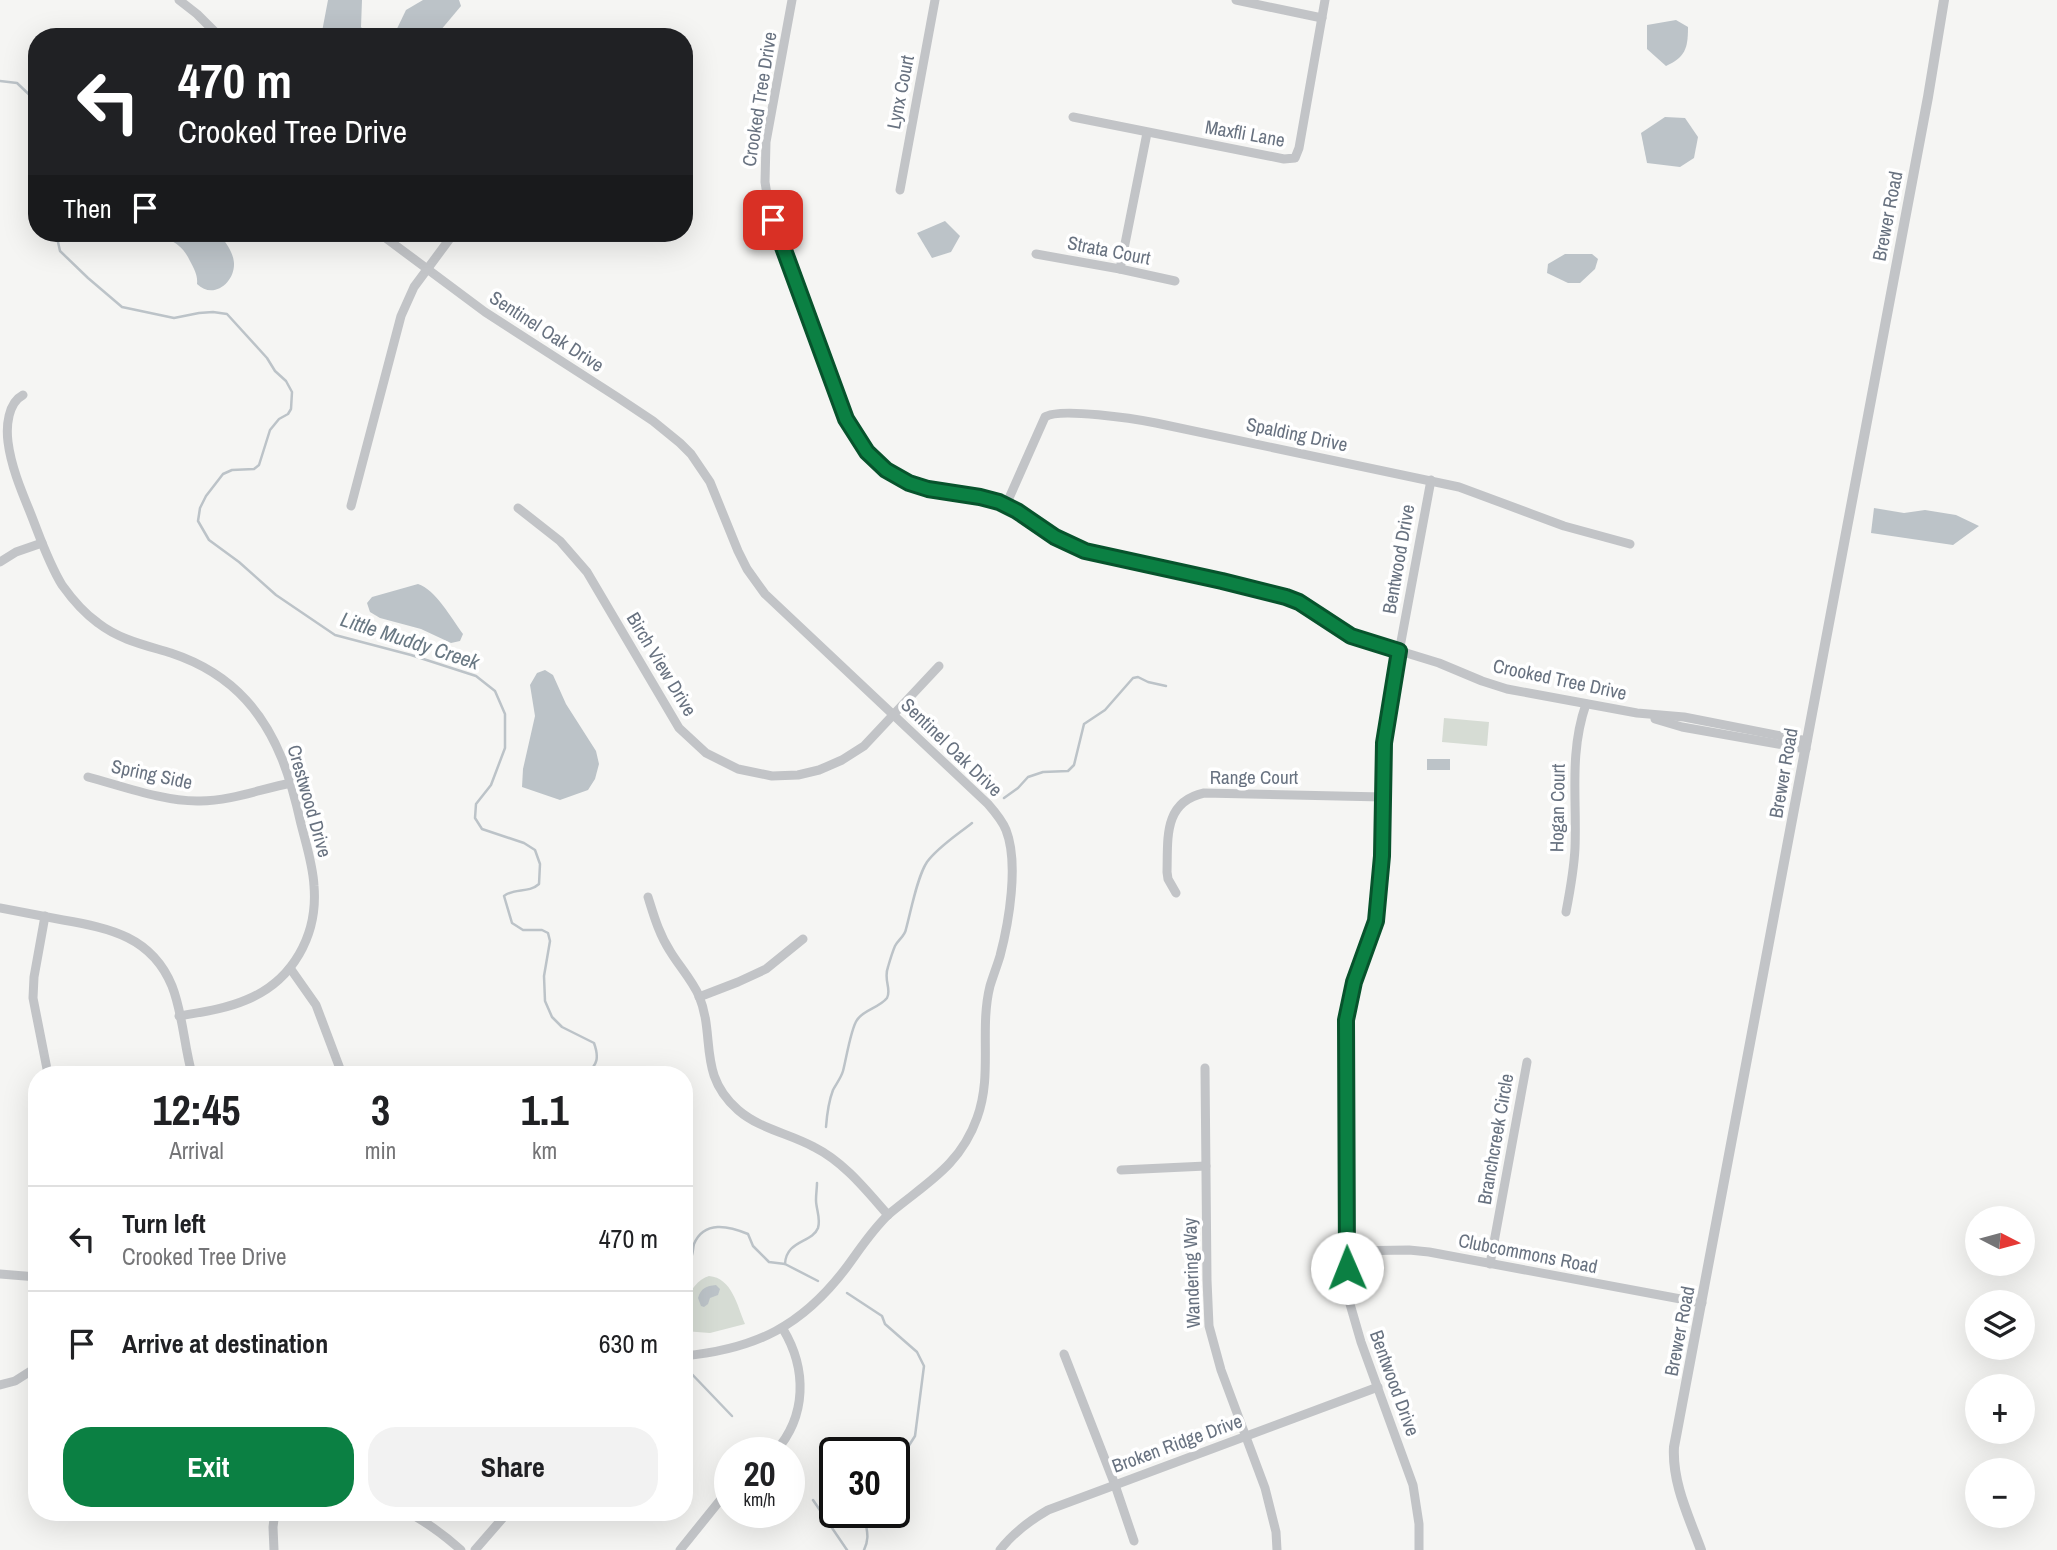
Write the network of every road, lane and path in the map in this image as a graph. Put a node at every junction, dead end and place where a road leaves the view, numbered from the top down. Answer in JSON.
{"nodes":[{"id":1,"x":179,"y":0,"type":"edge"},
{"id":2,"x":792,"y":0,"type":"edge"},
{"id":3,"x":935,"y":0,"type":"edge"},
{"id":4,"x":1236,"y":0,"type":"edge"},
{"id":5,"x":1325,"y":0,"type":"edge"},
{"id":6,"x":1944,"y":0,"type":"edge"},
{"id":7,"x":1322,"y":18,"type":"junction"},
{"id":8,"x":211,"y":28,"type":"edge"},
{"id":9,"x":1073,"y":117,"type":"dead end"},
{"id":10,"x":1147,"y":133,"type":"junction"},
{"id":11,"x":900,"y":190,"type":"dead end"},
{"id":12,"x":391,"y":242,"type":"edge"},
{"id":13,"x":447,"y":242,"type":"edge"},
{"id":14,"x":1036,"y":254,"type":"dead end"},
{"id":15,"x":1120,"y":269,"type":"junction"},
{"id":16,"x":427,"y":270,"type":"junction"},
{"id":17,"x":1175,"y":281,"type":"dead end"},
{"id":18,"x":23,"y":395,"type":"dead end"},
{"id":19,"x":1431,"y":480,"type":"junction"},
{"id":20,"x":1006,"y":505,"type":"junction"},
{"id":21,"x":351,"y":506,"type":"dead end"},
{"id":22,"x":518,"y":508,"type":"dead end"},
{"id":23,"x":42,"y":543,"type":"junction"},
{"id":24,"x":1630,"y":544,"type":"dead end"},
{"id":25,"x":0,"y":562,"type":"edge"},
{"id":26,"x":1399,"y":651,"type":"junction"},
{"id":27,"x":939,"y":666,"type":"dead end"},
{"id":28,"x":1586,"y":704,"type":"junction"},
{"id":29,"x":893,"y":715,"type":"junction"},
{"id":30,"x":1807,"y":745,"type":"junction"},
{"id":31,"x":88,"y":777,"type":"dead end"},
{"id":32,"x":291,"y":783,"type":"junction"},
{"id":33,"x":1382,"y":797,"type":"junction"},
{"id":34,"x":1176,"y":893,"type":"dead end"},
{"id":35,"x":648,"y":897,"type":"dead end"},
{"id":36,"x":0,"y":908,"type":"edge"},
{"id":37,"x":1566,"y":912,"type":"dead end"},
{"id":38,"x":45,"y":916,"type":"junction"},
{"id":39,"x":803,"y":939,"type":"dead end"},
{"id":40,"x":290,"y":968,"type":"junction"},
{"id":41,"x":699,"y":997,"type":"junction"},
{"id":42,"x":180,"y":1016,"type":"junction"},
{"id":43,"x":1527,"y":1062,"type":"dead end"},
{"id":44,"x":46,"y":1066,"type":"edge"},
{"id":45,"x":190,"y":1066,"type":"edge"},
{"id":46,"x":339,"y":1066,"type":"edge"},
{"id":47,"x":1205,"y":1068,"type":"dead end"},
{"id":48,"x":1206,"y":1166,"type":"junction"},
{"id":49,"x":1121,"y":1170,"type":"dead end"},
{"id":50,"x":888,"y":1215,"type":"junction"},
{"id":51,"x":1346,"y":1251,"type":"junction"},
{"id":52,"x":1490,"y":1264,"type":"junction"},
{"id":53,"x":0,"y":1274,"type":"edge"},
{"id":54,"x":28,"y":1276,"type":"edge"},
{"id":55,"x":1702,"y":1303,"type":"junction"},
{"id":56,"x":783,"y":1329,"type":"junction"},
{"id":57,"x":1064,"y":1354,"type":"dead end"},
{"id":58,"x":693,"y":1355,"type":"edge"},
{"id":59,"x":28,"y":1373,"type":"edge"},
{"id":60,"x":0,"y":1385,"type":"edge"},
{"id":61,"x":1378,"y":1387,"type":"junction"},
{"id":62,"x":1246,"y":1435,"type":"junction"},
{"id":63,"x":786,"y":1437,"type":"edge"},
{"id":64,"x":1115,"y":1485,"type":"junction"},
{"id":65,"x":714,"y":1508,"type":"edge"},
{"id":66,"x":274,"y":1521,"type":"edge"},
{"id":67,"x":425,"y":1521,"type":"edge"},
{"id":68,"x":500,"y":1521,"type":"edge"},
{"id":69,"x":1134,"y":1541,"type":"dead end"},
{"id":70,"x":274,"y":1550,"type":"edge"},
{"id":71,"x":461,"y":1550,"type":"edge"},
{"id":72,"x":475,"y":1550,"type":"edge"},
{"id":73,"x":680,"y":1550,"type":"edge"},
{"id":74,"x":1000,"y":1550,"type":"edge"},
{"id":75,"x":1277,"y":1550,"type":"edge"},
{"id":76,"x":1419,"y":1550,"type":"edge"},
{"id":77,"x":1701,"y":1550,"type":"edge"}],
"edges":[{"from":1,"to":8,"type":"street"},
{"from":2,"to":20,"type":"street","name":"Crooked Tree Drive"},
{"from":3,"to":11,"type":"street","name":"Lynx Court"},
{"from":4,"to":7,"type":"street"},
{"from":5,"to":7,"type":"street","name":"Maxfli Lane"},
{"from":6,"to":30,"type":"street","name":"Brewer Road"},
{"from":7,"to":10,"type":"street","name":"Maxfli Lane"},
{"from":9,"to":10,"type":"street","name":"Maxfli Lane"},
{"from":10,"to":15,"type":"street"},
{"from":12,"to":16,"type":"street","name":"Sentinel Oak Drive"},
{"from":13,"to":16,"type":"street"},
{"from":14,"to":15,"type":"street","name":"Strata Court"},
{"from":15,"to":17,"type":"street","name":"Strata Court"},
{"from":16,"to":21,"type":"street"},
{"from":16,"to":29,"type":"street","name":"Sentinel Oak Drive"},
{"from":18,"to":23,"type":"street","name":"Crestwood Drive"},
{"from":19,"to":20,"type":"street","name":"Spalding Drive"},
{"from":19,"to":24,"type":"street","name":"Spalding Drive"},
{"from":19,"to":26,"type":"street","name":"Bentwood Drive"},
{"from":20,"to":26,"type":"street","name":"Crooked Tree Drive"},
{"from":22,"to":29,"type":"street","name":"Birch View Drive"},
{"from":23,"to":25,"type":"street"},
{"from":23,"to":32,"type":"street","name":"Crestwood Drive"},
{"from":26,"to":28,"type":"street","name":"Crooked Tree Drive"},
{"from":26,"to":33,"type":"street","name":"Bentwood Drive"},
{"from":27,"to":29,"type":"street","name":"Birch View Drive"},
{"from":28,"to":30,"type":"street","name":"Crooked Tree Drive"},
{"from":28,"to":37,"type":"street","name":"Hogan Court"},
{"from":29,"to":50,"type":"street","name":"Sentinel Oak Drive"},
{"from":30,"to":55,"type":"street","name":"Brewer Road"},
{"from":31,"to":32,"type":"street","name":"Spring Side"},
{"from":32,"to":40,"type":"street","name":"Crestwood Drive"},
{"from":33,"to":34,"type":"street","name":"Range Court"},
{"from":33,"to":51,"type":"street","name":"Bentwood Drive"},
{"from":35,"to":41,"type":"street"},
{"from":36,"to":38,"type":"street"},
{"from":38,"to":42,"type":"street"},
{"from":38,"to":44,"type":"street"},
{"from":39,"to":41,"type":"street"},
{"from":40,"to":42,"type":"street","name":"Crestwood Drive"},
{"from":40,"to":46,"type":"street"},
{"from":41,"to":50,"type":"street"},
{"from":42,"to":45,"type":"street"},
{"from":43,"to":52,"type":"street","name":"Branchcreek Circle"},
{"from":47,"to":48,"type":"street","name":"Wandering Way"},
{"from":48,"to":49,"type":"street"},
{"from":48,"to":62,"type":"street","name":"Wandering Way"},
{"from":50,"to":56,"type":"street","name":"Sentinel Oak Drive"},
{"from":51,"to":52,"type":"street","name":"Clubcommons Road"},
{"from":51,"to":61,"type":"street","name":"Bentwood Drive"},
{"from":52,"to":55,"type":"street","name":"Clubcommons Road"},
{"from":53,"to":54,"type":"street"},
{"from":55,"to":77,"type":"street","name":"Brewer Road"},
{"from":56,"to":58,"type":"street","name":"Sentinel Oak Drive"},
{"from":56,"to":63,"type":"street"},
{"from":57,"to":64,"type":"street"},
{"from":59,"to":60,"type":"street"},
{"from":61,"to":62,"type":"street","name":"Broken Ridge Drive"},
{"from":61,"to":76,"type":"street","name":"Bentwood Drive"},
{"from":62,"to":64,"type":"street","name":"Broken Ridge Drive"},
{"from":62,"to":75,"type":"street","name":"Wandering Way"},
{"from":64,"to":69,"type":"street"},
{"from":64,"to":74,"type":"street","name":"Broken Ridge Drive"},
{"from":65,"to":73,"type":"street"},
{"from":66,"to":70,"type":"street"},
{"from":67,"to":71,"type":"street"},
{"from":68,"to":72,"type":"street"}]}
